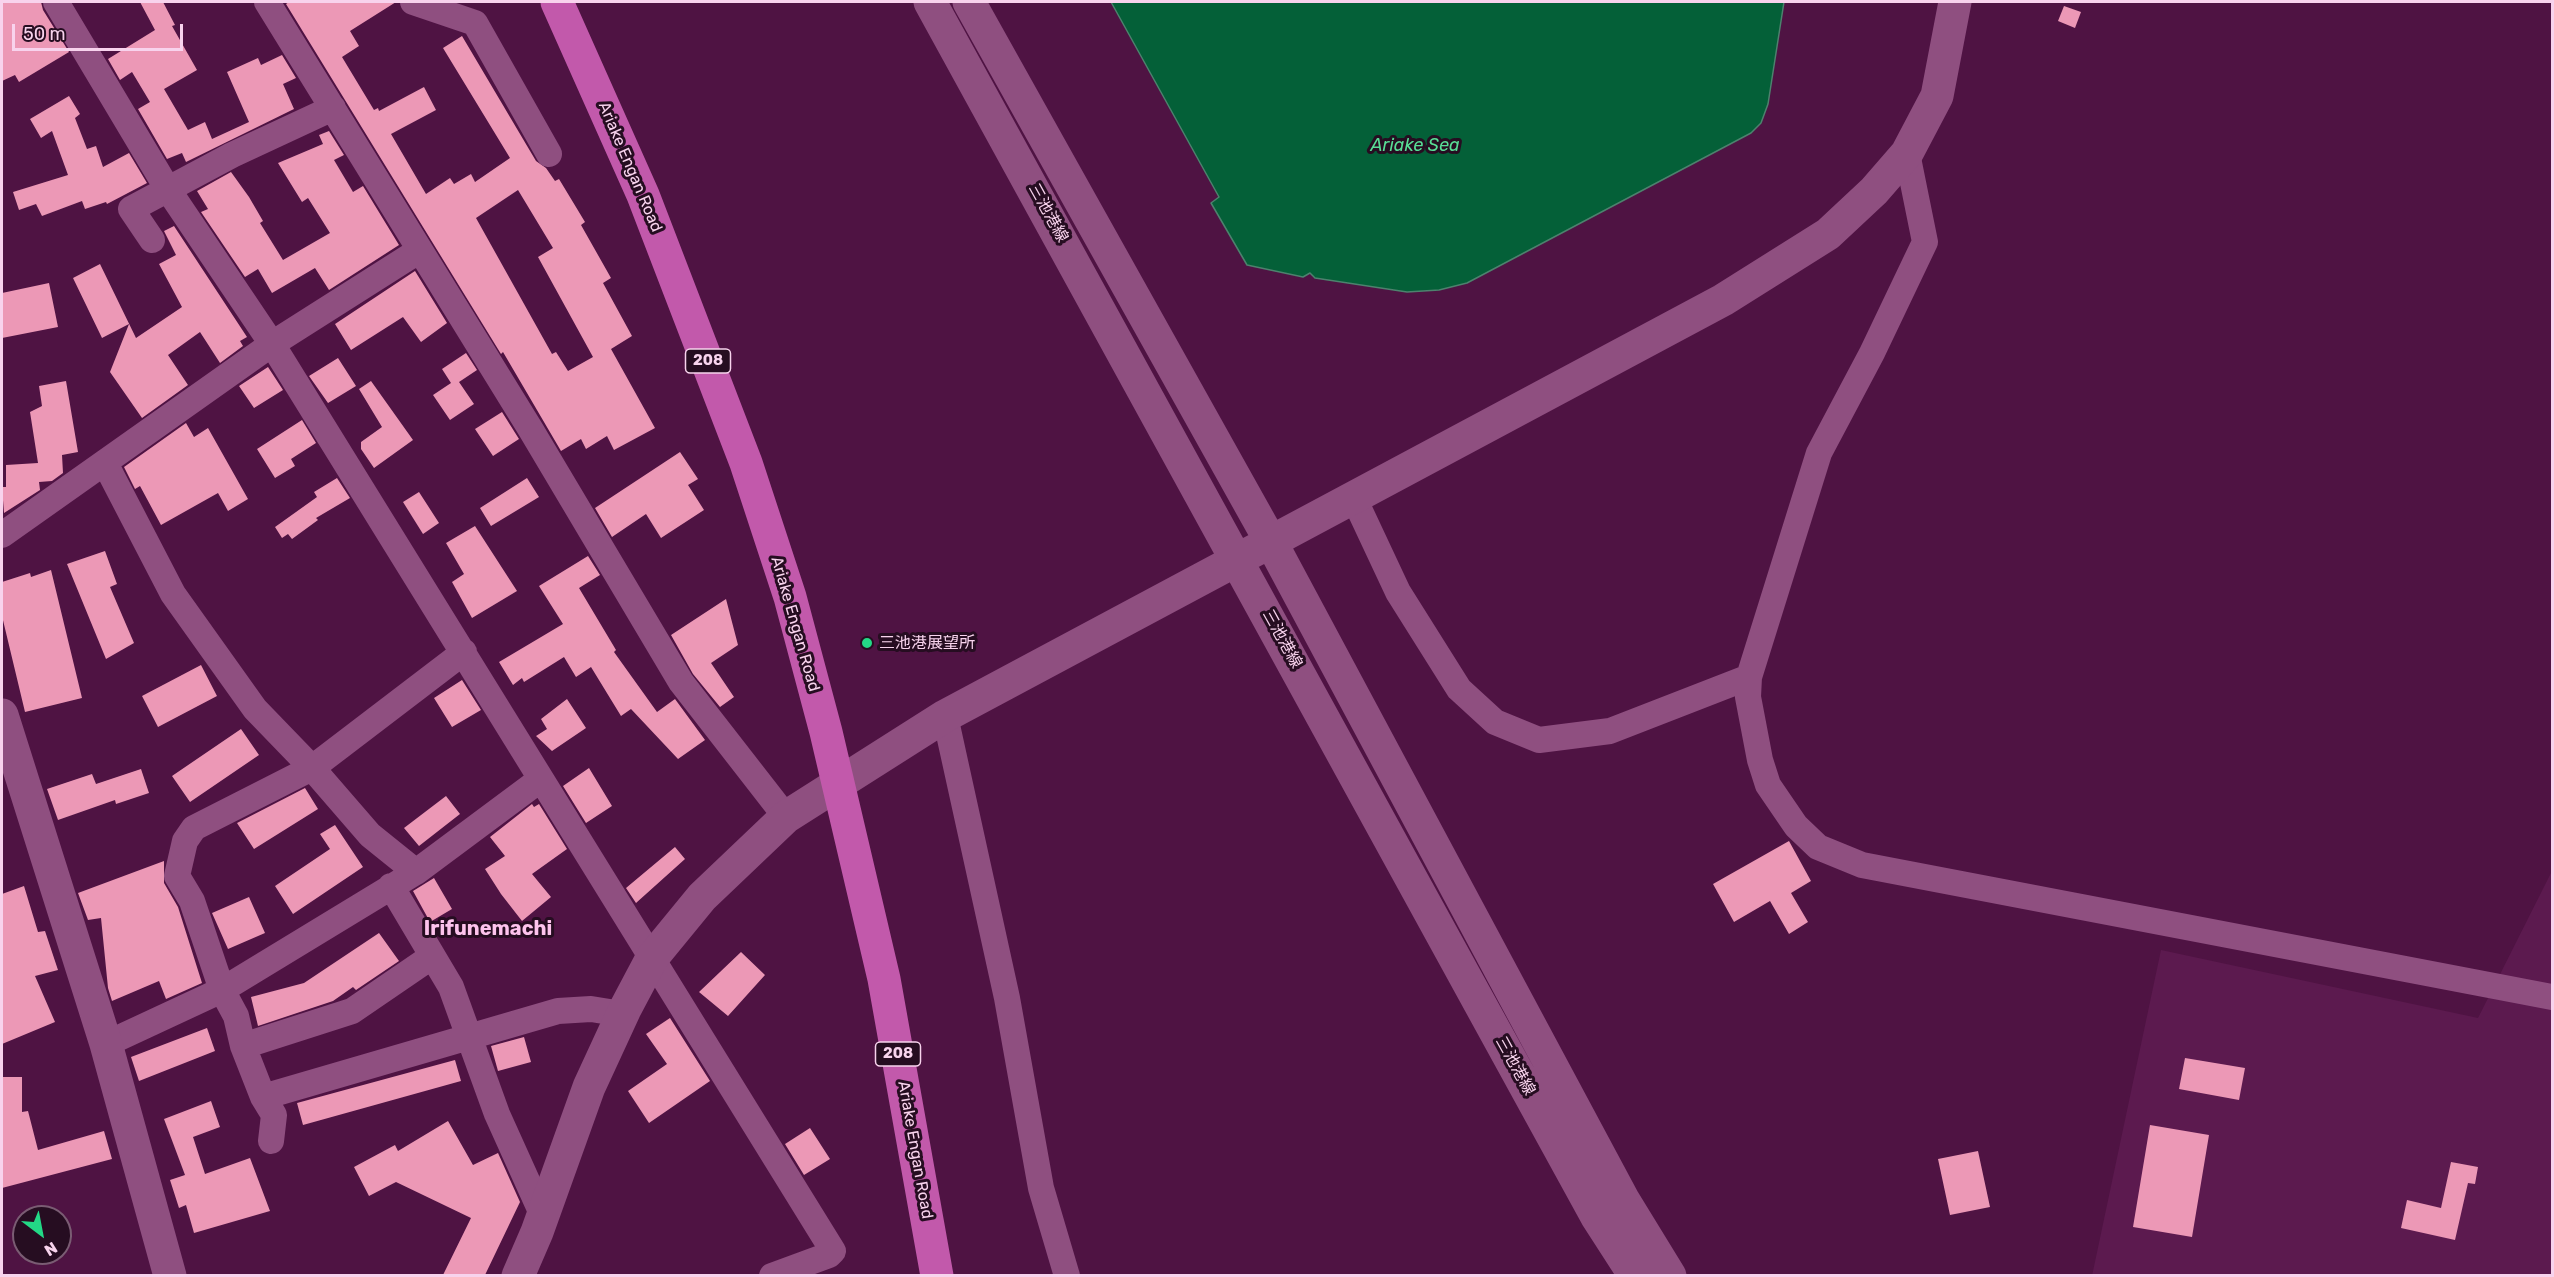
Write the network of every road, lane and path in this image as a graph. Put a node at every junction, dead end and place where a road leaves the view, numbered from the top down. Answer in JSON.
{"nodes":[{"id":1,"x":56,"y":2,"type":"edge"},
{"id":2,"x":267,"y":2,"type":"edge"},
{"id":3,"x":413,"y":2,"type":"edge"},
{"id":4,"x":557,"y":2,"type":"edge"},
{"id":5,"x":930,"y":2,"type":"edge"},
{"id":6,"x":969,"y":2,"type":"edge"},
{"id":7,"x":1955,"y":2,"type":"edge"},
{"id":8,"x":333,"y":108,"type":"junction"},
{"id":9,"x":1907,"y":153,"type":"junction"},
{"id":10,"x":549,"y":154,"type":"dead end"},
{"id":11,"x":167,"y":188,"type":"junction"},
{"id":12,"x":152,"y":240,"type":"dead end"},
{"id":13,"x":420,"y":250,"type":"junction"},
{"id":14,"x":272,"y":344,"type":"junction"},
{"id":15,"x":105,"y":463,"type":"junction"},
{"id":16,"x":1353,"y":496,"type":"junction"},
{"id":17,"x":2,"y":535,"type":"edge"},
{"id":18,"x":1271,"y":542,"type":"junction"},
{"id":19,"x":1239,"y":559,"type":"junction"},
{"id":20,"x":464,"y":652,"type":"junction"},
{"id":21,"x":1749,"y":677,"type":"junction"},
{"id":22,"x":2,"y":715,"type":"edge"},
{"id":23,"x":945,"y":716,"type":"junction"},
{"id":24,"x":312,"y":768,"type":"junction"},
{"id":25,"x":541,"y":779,"type":"junction"},
{"id":26,"x":786,"y":817,"type":"junction"},
{"id":27,"x":416,"y":872,"type":"junction"},
{"id":28,"x":391,"y":886,"type":"junction"},
{"id":29,"x":431,"y":957,"type":"junction"},
{"id":30,"x":652,"y":958,"type":"junction"},
{"id":31,"x":222,"y":990,"type":"junction"},
{"id":32,"x":2553,"y":997,"type":"edge"},
{"id":33,"x":622,"y":1014,"type":"junction"},
{"id":34,"x":471,"y":1038,"type":"junction"},
{"id":35,"x":106,"y":1044,"type":"junction"},
{"id":36,"x":243,"y":1046,"type":"junction"},
{"id":37,"x":262,"y":1097,"type":"junction"},
{"id":38,"x":271,"y":1141,"type":"dead end"},
{"id":39,"x":543,"y":1216,"type":"junction"},
{"id":40,"x":170,"y":1275,"type":"edge"},
{"id":41,"x":518,"y":1275,"type":"edge"},
{"id":42,"x":772,"y":1275,"type":"edge"},
{"id":43,"x":937,"y":1275,"type":"edge"},
{"id":44,"x":1067,"y":1275,"type":"edge"},
{"id":45,"x":1635,"y":1275,"type":"edge"},
{"id":46,"x":1670,"y":1275,"type":"edge"}],
"edges":[{"from":1,"to":11,"type":"street"},
{"from":2,"to":8,"type":"street"},
{"from":3,"to":10,"type":"street"},
{"from":4,"to":43,"type":"highway","name":"Ariake Engan Road","number":"208"},
{"from":5,"to":19,"type":"main road","name":"三池港線"},
{"from":6,"to":18,"type":"main road","name":"三池港線"},
{"from":7,"to":9,"type":"main road"},
{"from":8,"to":11,"type":"street"},
{"from":8,"to":13,"type":"street"},
{"from":9,"to":16,"type":"main road"},
{"from":9,"to":21,"type":"street"},
{"from":11,"to":12,"type":"street"},
{"from":11,"to":14,"type":"street"},
{"from":13,"to":14,"type":"street"},
{"from":13,"to":26,"type":"street"},
{"from":14,"to":15,"type":"street"},
{"from":14,"to":20,"type":"street"},
{"from":15,"to":17,"type":"street"},
{"from":15,"to":24,"type":"street"},
{"from":16,"to":18,"type":"main road"},
{"from":16,"to":21,"type":"street"},
{"from":18,"to":19,"type":"main road"},
{"from":18,"to":46,"type":"main road","name":"三池港線"},
{"from":19,"to":23,"type":"main road"},
{"from":19,"to":45,"type":"main road","name":"三池港線"},
{"from":20,"to":24,"type":"street"},
{"from":20,"to":25,"type":"street"},
{"from":21,"to":32,"type":"street"},
{"from":22,"to":35,"type":"main road"},
{"from":23,"to":26,"type":"main road"},
{"from":23,"to":44,"type":"street"},
{"from":24,"to":27,"type":"street"},
{"from":24,"to":31,"type":"street"},
{"from":25,"to":27,"type":"street"},
{"from":25,"to":30,"type":"street"},
{"from":26,"to":30,"type":"main road"},
{"from":27,"to":28,"type":"street"},
{"from":28,"to":29,"type":"street"},
{"from":28,"to":31,"type":"street"},
{"from":29,"to":34,"type":"street"},
{"from":29,"to":36,"type":"street"},
{"from":30,"to":33,"type":"main road"},
{"from":30,"to":42,"type":"street"},
{"from":31,"to":35,"type":"street"},
{"from":31,"to":36,"type":"street"},
{"from":33,"to":34,"type":"street"},
{"from":33,"to":39,"type":"main road"},
{"from":34,"to":37,"type":"street"},
{"from":34,"to":39,"type":"street"},
{"from":35,"to":40,"type":"main road"},
{"from":36,"to":37,"type":"street"},
{"from":37,"to":38,"type":"street"},
{"from":39,"to":41,"type":"main road"}]}
